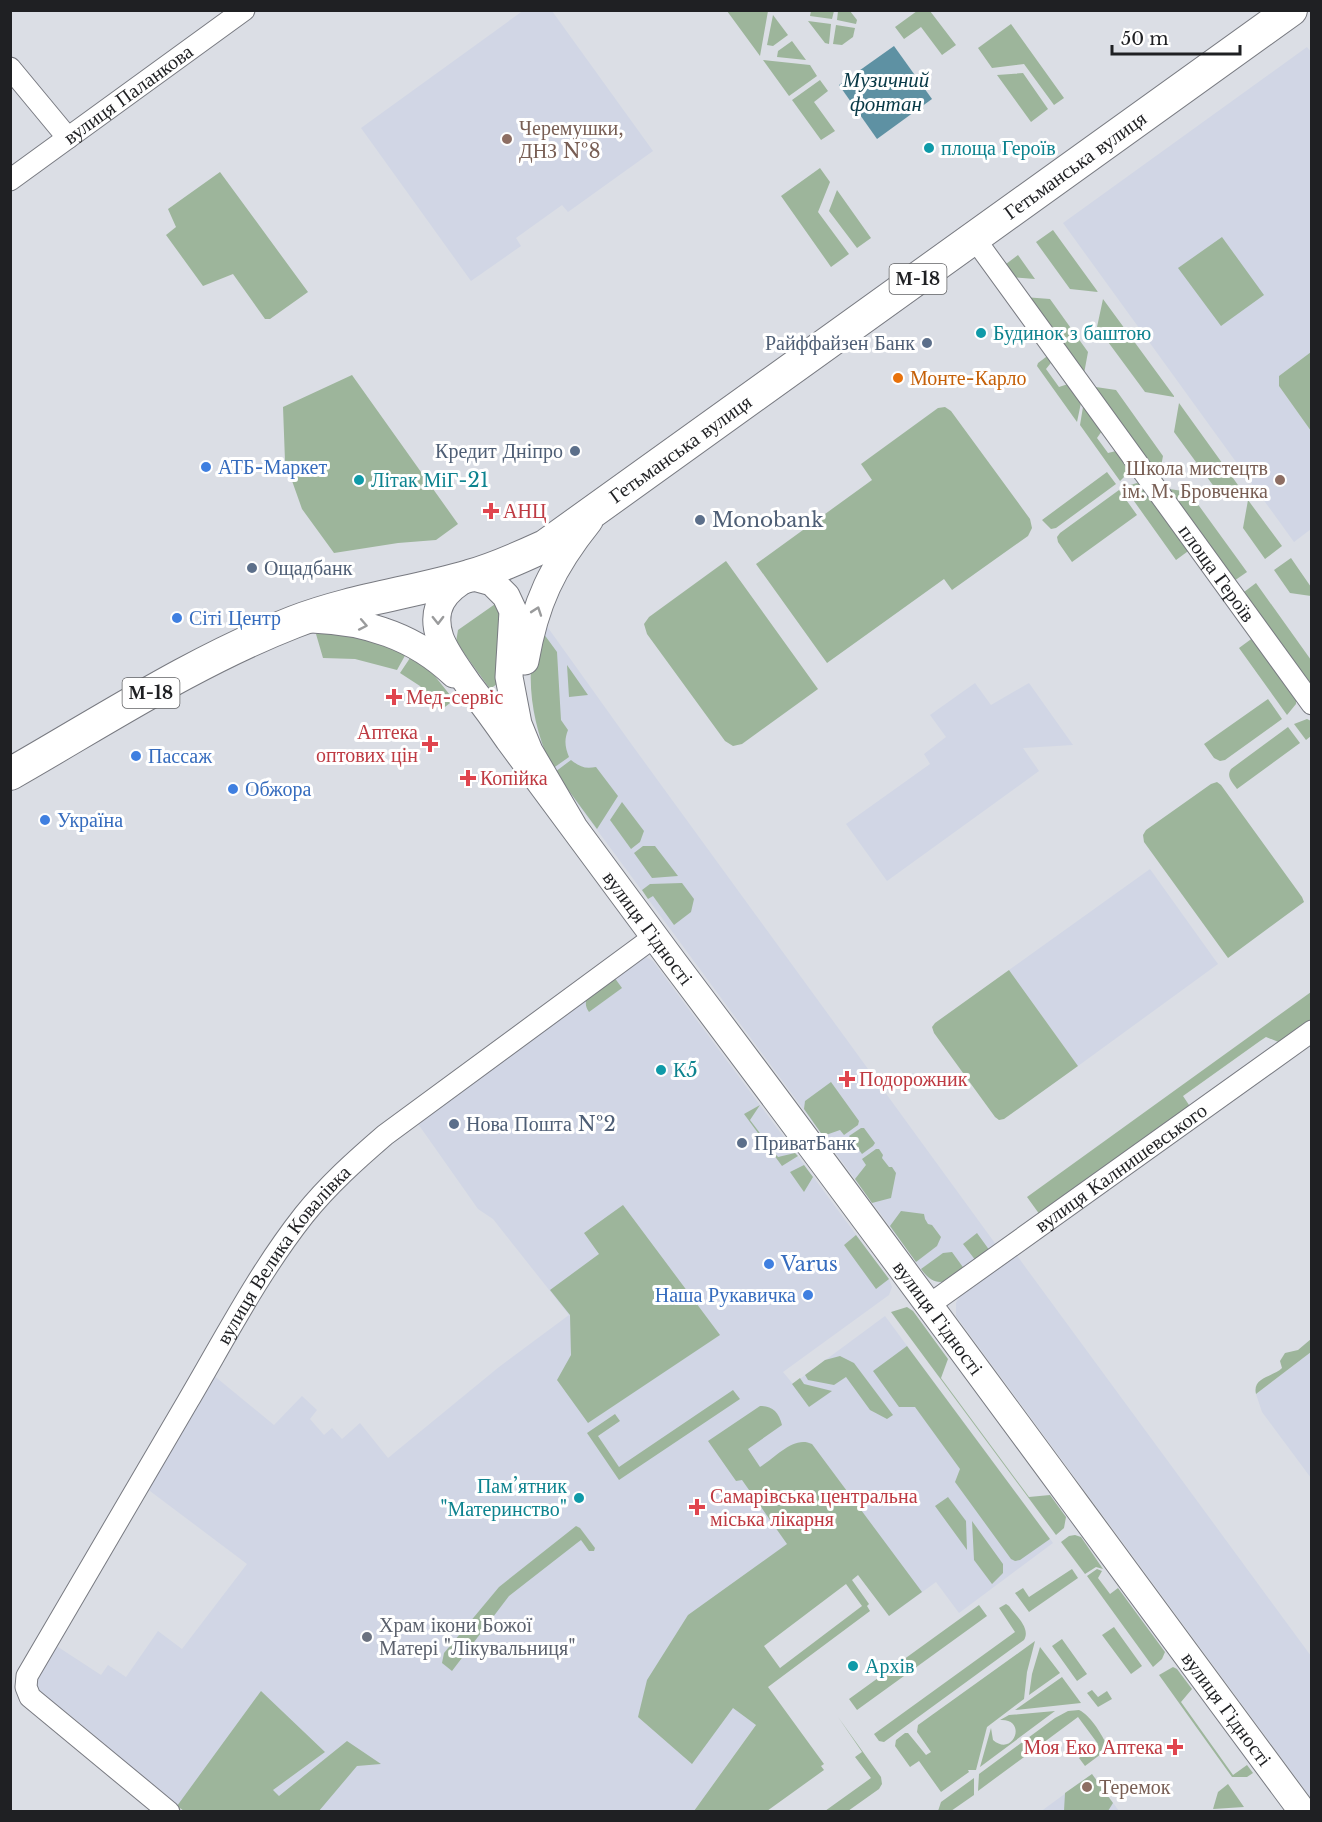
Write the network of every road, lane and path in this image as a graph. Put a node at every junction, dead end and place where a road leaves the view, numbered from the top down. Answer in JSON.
{"nodes":[{"id":1,"x":244,"y":10,"type":"edge"},
{"id":2,"x":1291,"y":10,"type":"edge"},
{"id":3,"x":10,"y":68,"type":"edge"},
{"id":4,"x":68,"y":138,"type":"junction"},
{"id":5,"x":10,"y":180,"type":"edge"},
{"id":6,"x":974,"y":238,"type":"junction"},
{"id":7,"x":602,"y":505,"type":"junction"},
{"id":8,"x":470,"y":576,"type":"junction"},
{"id":9,"x":305,"y":618,"type":"junction"},
{"id":10,"x":480,"y":699,"type":"junction"},
{"id":11,"x":1311,"y":704,"type":"edge"},
{"id":12,"x":10,"y":774,"type":"edge"},
{"id":13,"x":573,"y":826,"type":"junction"},
{"id":14,"x":654,"y":937,"type":"junction"},
{"id":15,"x":1311,"y":1031,"type":"edge"},
{"id":16,"x":929,"y":1305,"type":"junction"},
{"id":17,"x":169,"y":1812,"type":"edge"},
{"id":18,"x":1303,"y":1812,"type":"edge"}],
"edges":[{"from":1,"to":4,"type":"street","name":"вулиця Паланкова"},
{"from":2,"to":6,"type":"highway","name":"Гетьманська вулиця","number":"М-18"},
{"from":3,"to":4,"type":"street"},
{"from":4,"to":5,"type":"street","name":"вулиця Паланкова"},
{"from":6,"to":7,"type":"highway","name":"Гетьманська вулиця","number":"М-18"},
{"from":6,"to":11,"type":"street","name":"площа Героїв"},
{"from":7,"to":8,"type":"highway","name":"Гетьманська вулиця","number":"М-18"},
{"from":13,"to":7,"type":"main road","name":"вулиця Гідності","one_way":true},
{"from":8,"to":9,"type":"highway","name":"Гетьманська вулиця","number":"М-18"},
{"from":8,"to":10,"type":"main road","name":"вулиця Гідності","one_way":true},
{"from":8,"to":13,"type":"main road","name":"вулиця Гідності"},
{"from":9,"to":10,"type":"main road","name":"вулиця Гідності","one_way":true},
{"from":9,"to":12,"type":"highway","name":"Гетьманська вулиця","number":"М-18"},
{"from":10,"to":13,"type":"main road","name":"вулиця Гідності"},
{"from":13,"to":14,"type":"main road","name":"вулиця Гідності"},
{"from":14,"to":16,"type":"main road","name":"вулиця Гідності"},
{"from":14,"to":17,"type":"street","name":"вулиця Велика Ковалівка"},
{"from":15,"to":16,"type":"street","name":"вулиця Калнишевського"},
{"from":16,"to":18,"type":"main road","name":"вулиця Гідності"}]}
